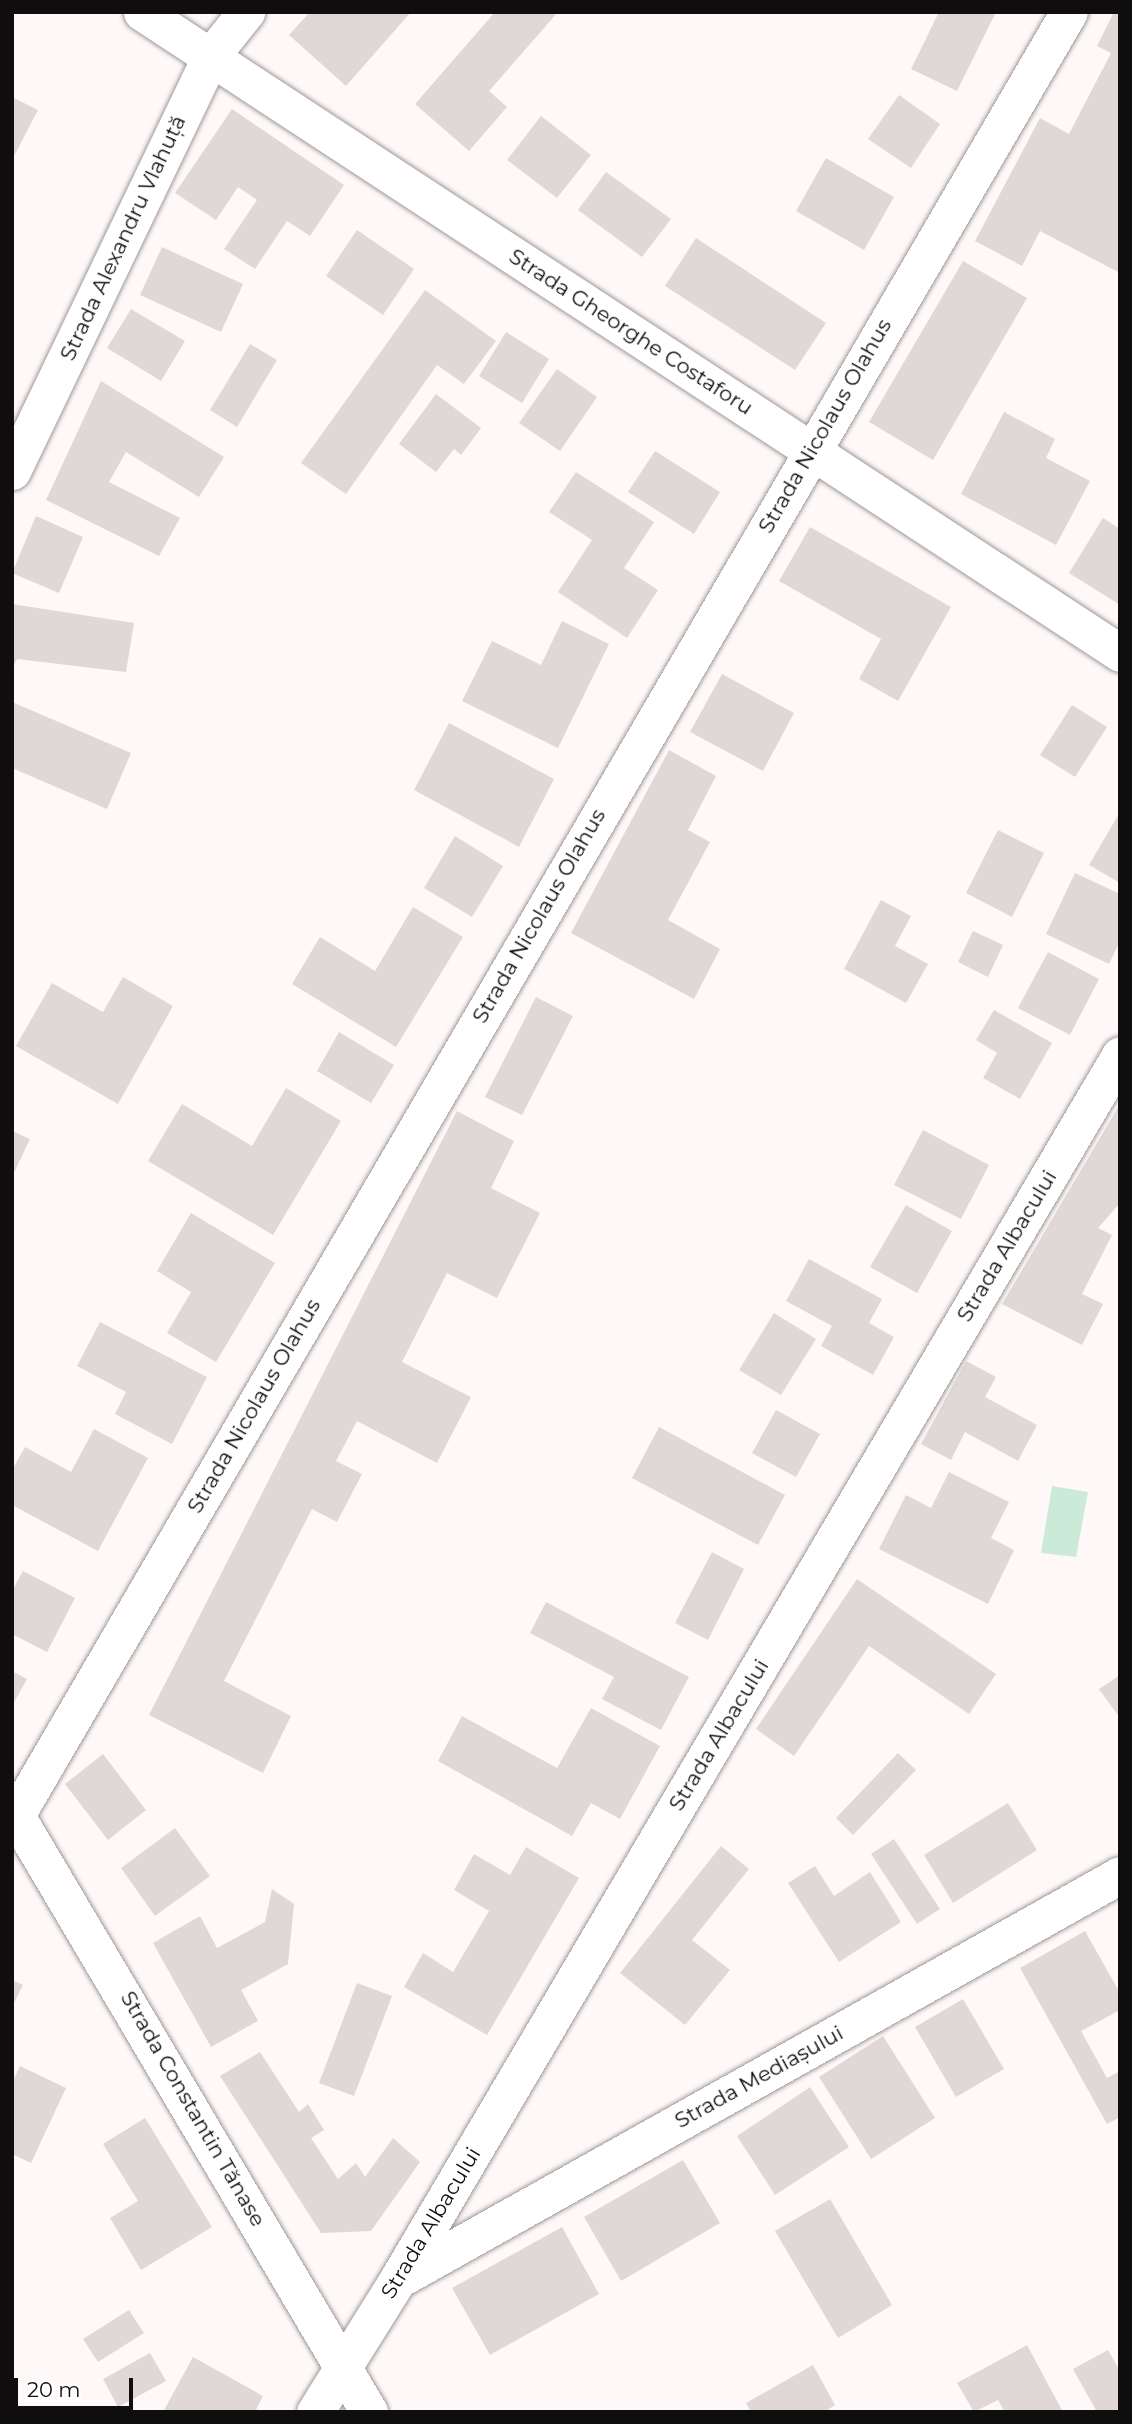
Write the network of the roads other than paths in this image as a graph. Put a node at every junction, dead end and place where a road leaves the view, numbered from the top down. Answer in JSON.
{"nodes":[{"id":1,"x":142,"y":12,"type":"edge"},
{"id":2,"x":246,"y":12,"type":"edge"},
{"id":3,"x":1069,"y":12,"type":"edge"},
{"id":4,"x":210,"y":57,"type":"junction"},
{"id":5,"x":812,"y":449,"type":"junction"},
{"id":6,"x":12,"y":471,"type":"edge"},
{"id":7,"x":1120,"y":653,"type":"edge"},
{"id":8,"x":1120,"y":1055,"type":"edge"},
{"id":9,"x":14,"y":1815,"type":"edge"},
{"id":10,"x":1120,"y":1875,"type":"edge"},
{"id":11,"x":398,"y":2279,"type":"junction"},
{"id":12,"x":342,"y":2364,"type":"junction"},
{"id":13,"x":315,"y":2412,"type":"edge"},
{"id":14,"x":369,"y":2412,"type":"edge"}],
"edges":[{"from":1,"to":4,"type":"street","name":"Strada Gheorghe Costaforu"},
{"from":2,"to":4,"type":"street","name":"Strada Alexandru Vlahuță"},
{"from":3,"to":5,"type":"street","name":"Strada Nicolaus Olahus"},
{"from":4,"to":5,"type":"street","name":"Strada Gheorghe Costaforu"},
{"from":4,"to":6,"type":"street","name":"Strada Alexandru Vlahuță"},
{"from":5,"to":7,"type":"street","name":"Strada Gheorghe Costaforu"},
{"from":5,"to":9,"type":"street","name":"Strada Nicolaus Olahus"},
{"from":8,"to":11,"type":"street","name":"Strada Albacului"},
{"from":9,"to":12,"type":"street","name":"Strada Constantin Tănase"},
{"from":10,"to":11,"type":"street","name":"Strada Mediașului"},
{"from":11,"to":12,"type":"street","name":"Strada Albacului"},
{"from":12,"to":13,"type":"street","name":"Strada Albacului"},
{"from":12,"to":14,"type":"street","name":"Strada Constantin Tănase"}]}
